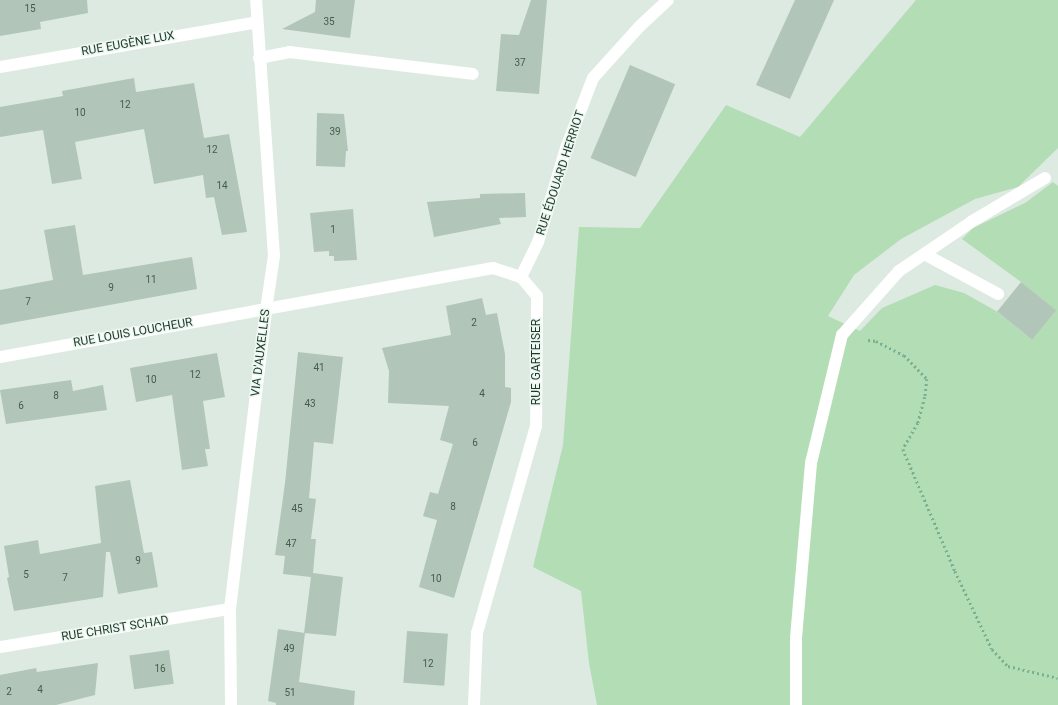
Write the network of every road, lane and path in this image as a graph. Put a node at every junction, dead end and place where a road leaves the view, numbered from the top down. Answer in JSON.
{"nodes":[{"id":1,"x":256,"y":0,"type":"edge"},
{"id":2,"x":668,"y":0,"type":"edge"},
{"id":3,"x":256,"y":22,"type":"junction"},
{"id":4,"x":259,"y":58,"type":"junction"},
{"id":5,"x":0,"y":67,"type":"edge"},
{"id":6,"x":473,"y":74,"type":"dead end"},
{"id":7,"x":1045,"y":178,"type":"dead end"},
{"id":8,"x":926,"y":255,"type":"junction"},
{"id":9,"x":521,"y":277,"type":"junction"},
{"id":10,"x":998,"y":294,"type":"dead end"},
{"id":11,"x":266,"y":310,"type":"junction"},
{"id":12,"x":842,"y":335,"type":"junction"},
{"id":13,"x":0,"y":357,"type":"edge"},
{"id":14,"x":230,"y":610,"type":"junction"},
{"id":15,"x":0,"y":648,"type":"edge"},
{"id":16,"x":1058,"y":678,"type":"edge"},
{"id":17,"x":231,"y":705,"type":"edge"},
{"id":18,"x":474,"y":705,"type":"edge"},
{"id":19,"x":796,"y":705,"type":"edge"}],
"edges":[{"from":1,"to":3,"type":"street","name":"VIA D'AUXELLES"},
{"from":2,"to":9,"type":"street","name":"RUE ÉDOUARD HERRIOT"},
{"from":3,"to":4,"type":"street","name":"VIA D'AUXELLES"},
{"from":3,"to":5,"type":"street","name":"RUE EUGÈNE LUX"},
{"from":4,"to":6,"type":"street"},
{"from":4,"to":11,"type":"street","name":"VIA D'AUXELLES"},
{"from":7,"to":8,"type":"street"},
{"from":8,"to":10,"type":"street"},
{"from":8,"to":12,"type":"street"},
{"from":9,"to":11,"type":"street"},
{"from":9,"to":18,"type":"street","name":"RUE GARTEISER"},
{"from":11,"to":13,"type":"street","name":"RUE LOUIS LOUCHEUR"},
{"from":11,"to":14,"type":"street","name":"VIA D'AUXELLES"},
{"from":12,"to":16,"type":"path"},
{"from":12,"to":19,"type":"street"},
{"from":14,"to":15,"type":"street","name":"RUE CHRIST SCHAD"},
{"from":14,"to":17,"type":"street","name":"VIA D'AUXELLES"}]}
